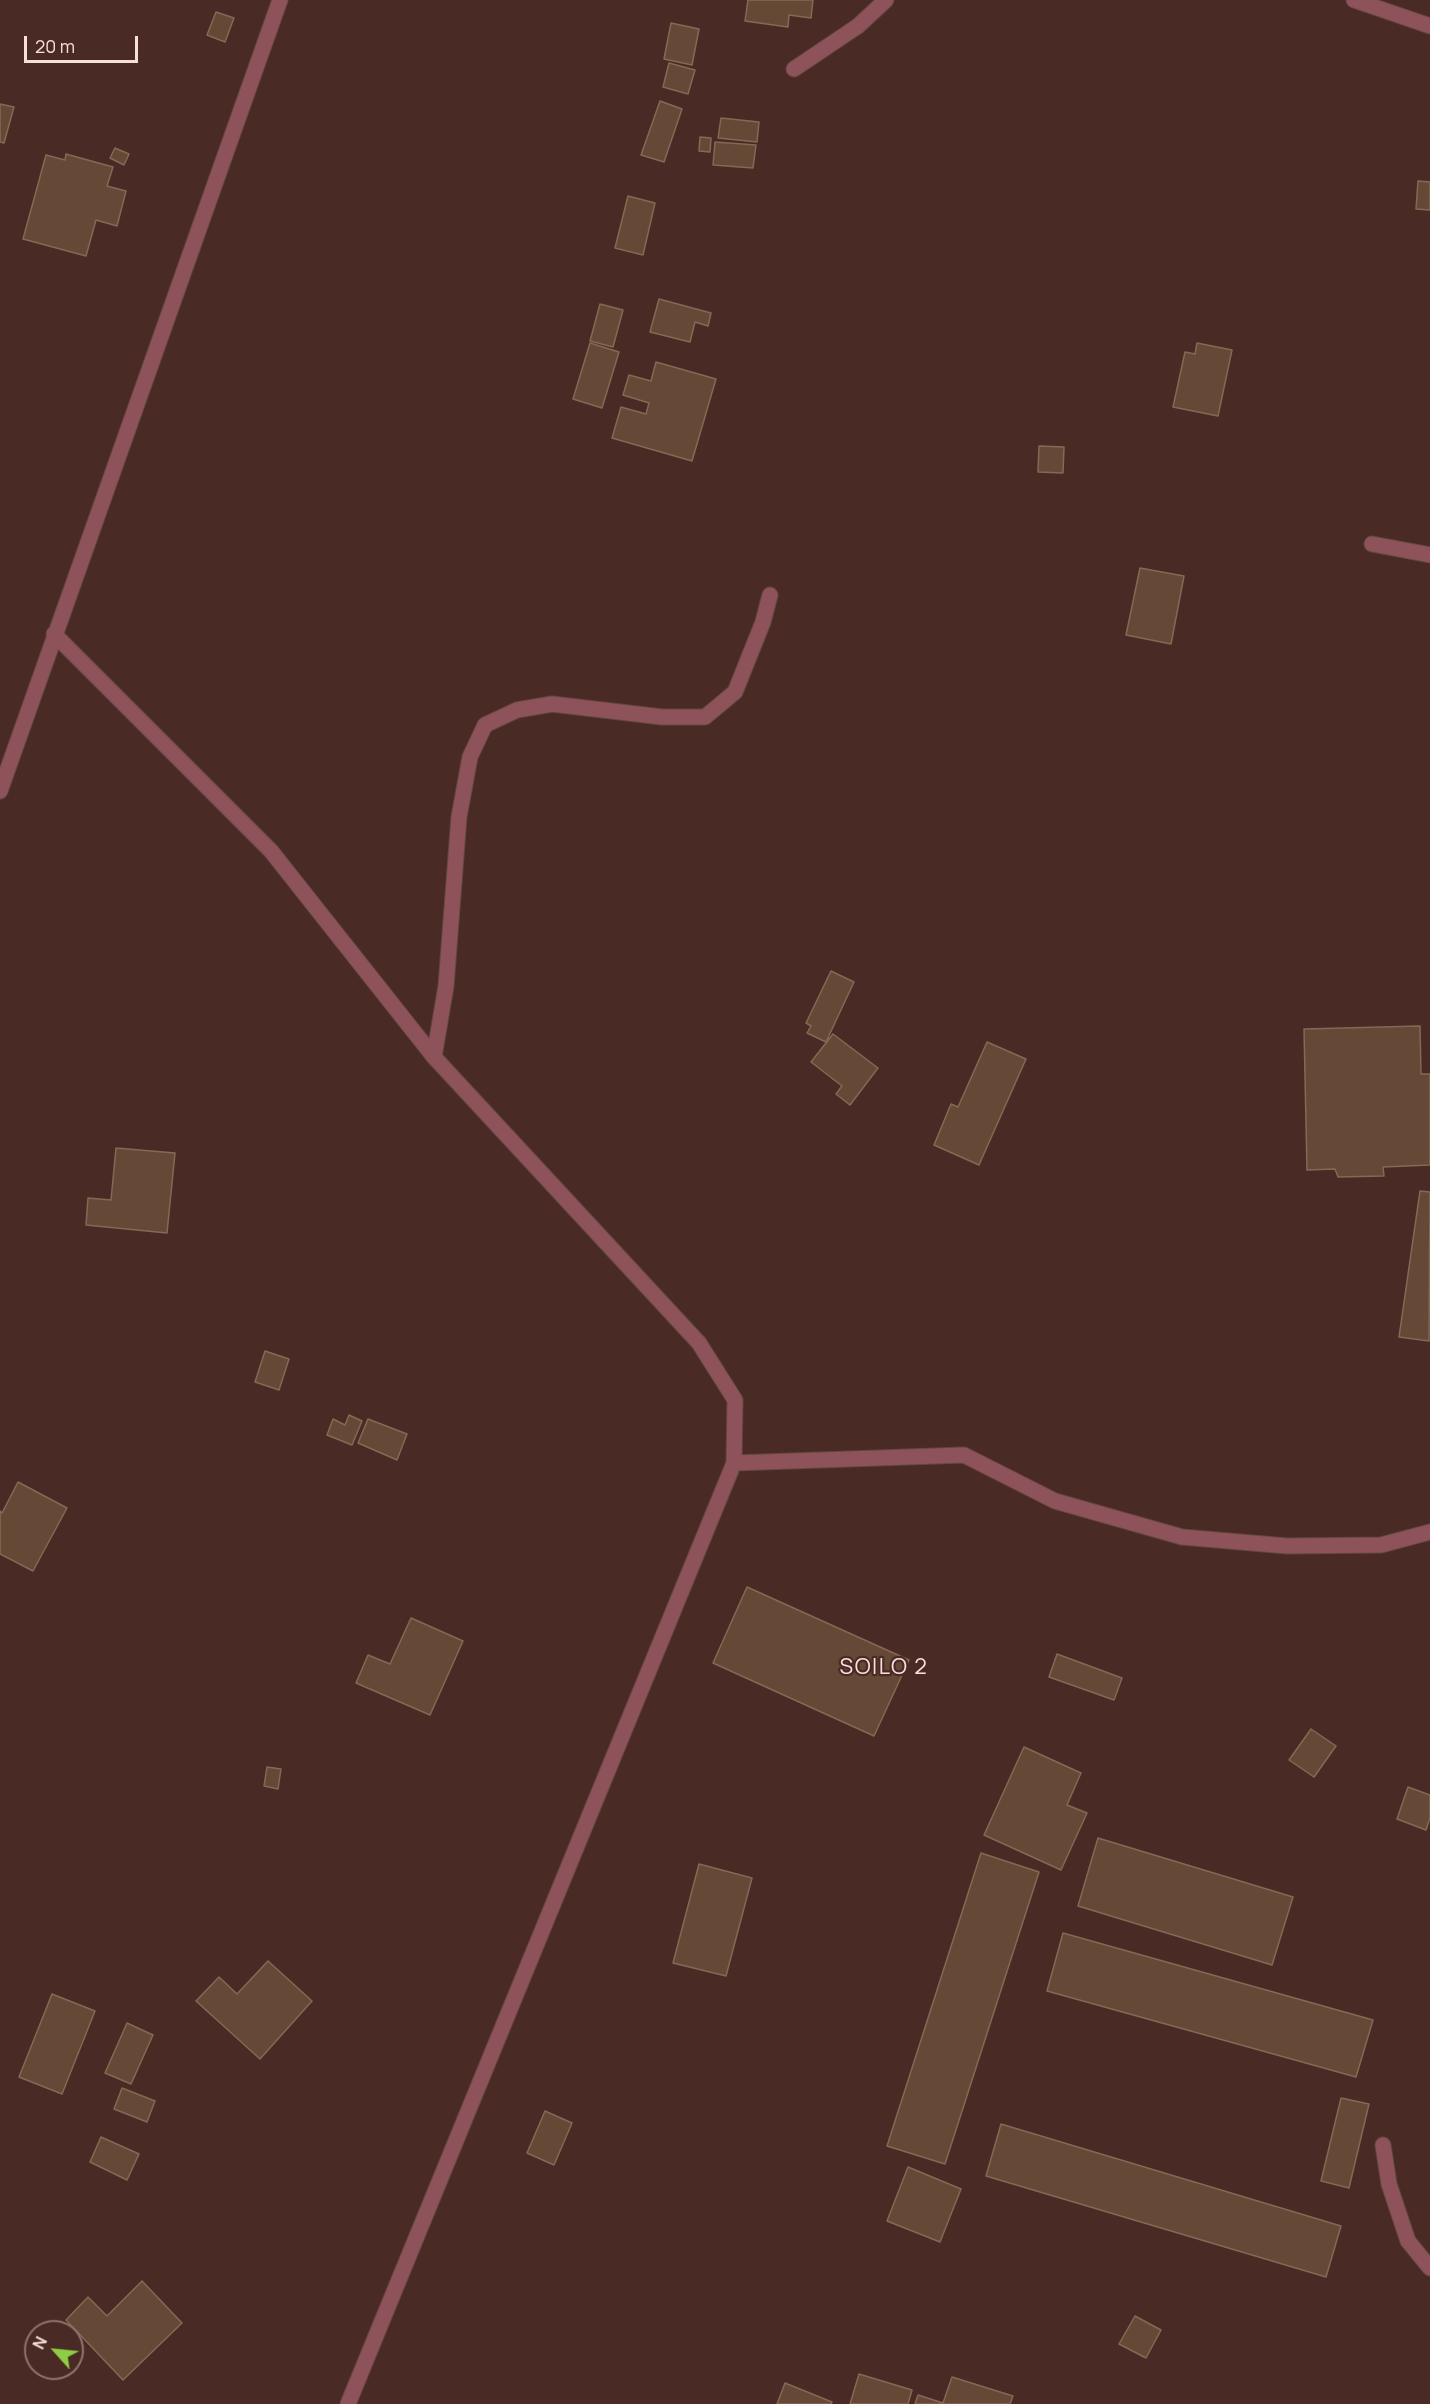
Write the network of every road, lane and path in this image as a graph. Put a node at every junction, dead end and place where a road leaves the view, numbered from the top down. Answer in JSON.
{"nodes":[{"id":1,"x":280,"y":0,"type":"edge"},
{"id":2,"x":886,"y":0,"type":"edge"},
{"id":3,"x":1354,"y":0,"type":"edge"},
{"id":4,"x":1430,"y":26,"type":"edge"},
{"id":5,"x":795,"y":69,"type":"dead end"},
{"id":6,"x":1372,"y":544,"type":"dead end"},
{"id":7,"x":1430,"y":555,"type":"edge"},
{"id":8,"x":770,"y":595,"type":"dead end"},
{"id":9,"x":54,"y":634,"type":"junction"},
{"id":10,"x":0,"y":791,"type":"edge"},
{"id":11,"x":434,"y":1057,"type":"junction"},
{"id":12,"x":734,"y":1463,"type":"junction"},
{"id":13,"x":1430,"y":1532,"type":"edge"},
{"id":14,"x":1383,"y":2145,"type":"dead end"},
{"id":15,"x":1430,"y":2268,"type":"edge"},
{"id":16,"x":348,"y":2404,"type":"edge"}],
"edges":[{"from":1,"to":9,"type":"street"},
{"from":2,"to":5,"type":"street"},
{"from":3,"to":4,"type":"street"},
{"from":6,"to":7,"type":"street"},
{"from":8,"to":11,"type":"street"},
{"from":9,"to":10,"type":"street"},
{"from":9,"to":11,"type":"street"},
{"from":11,"to":12,"type":"street"},
{"from":12,"to":13,"type":"street"},
{"from":12,"to":16,"type":"street"},
{"from":14,"to":15,"type":"street"}]}
